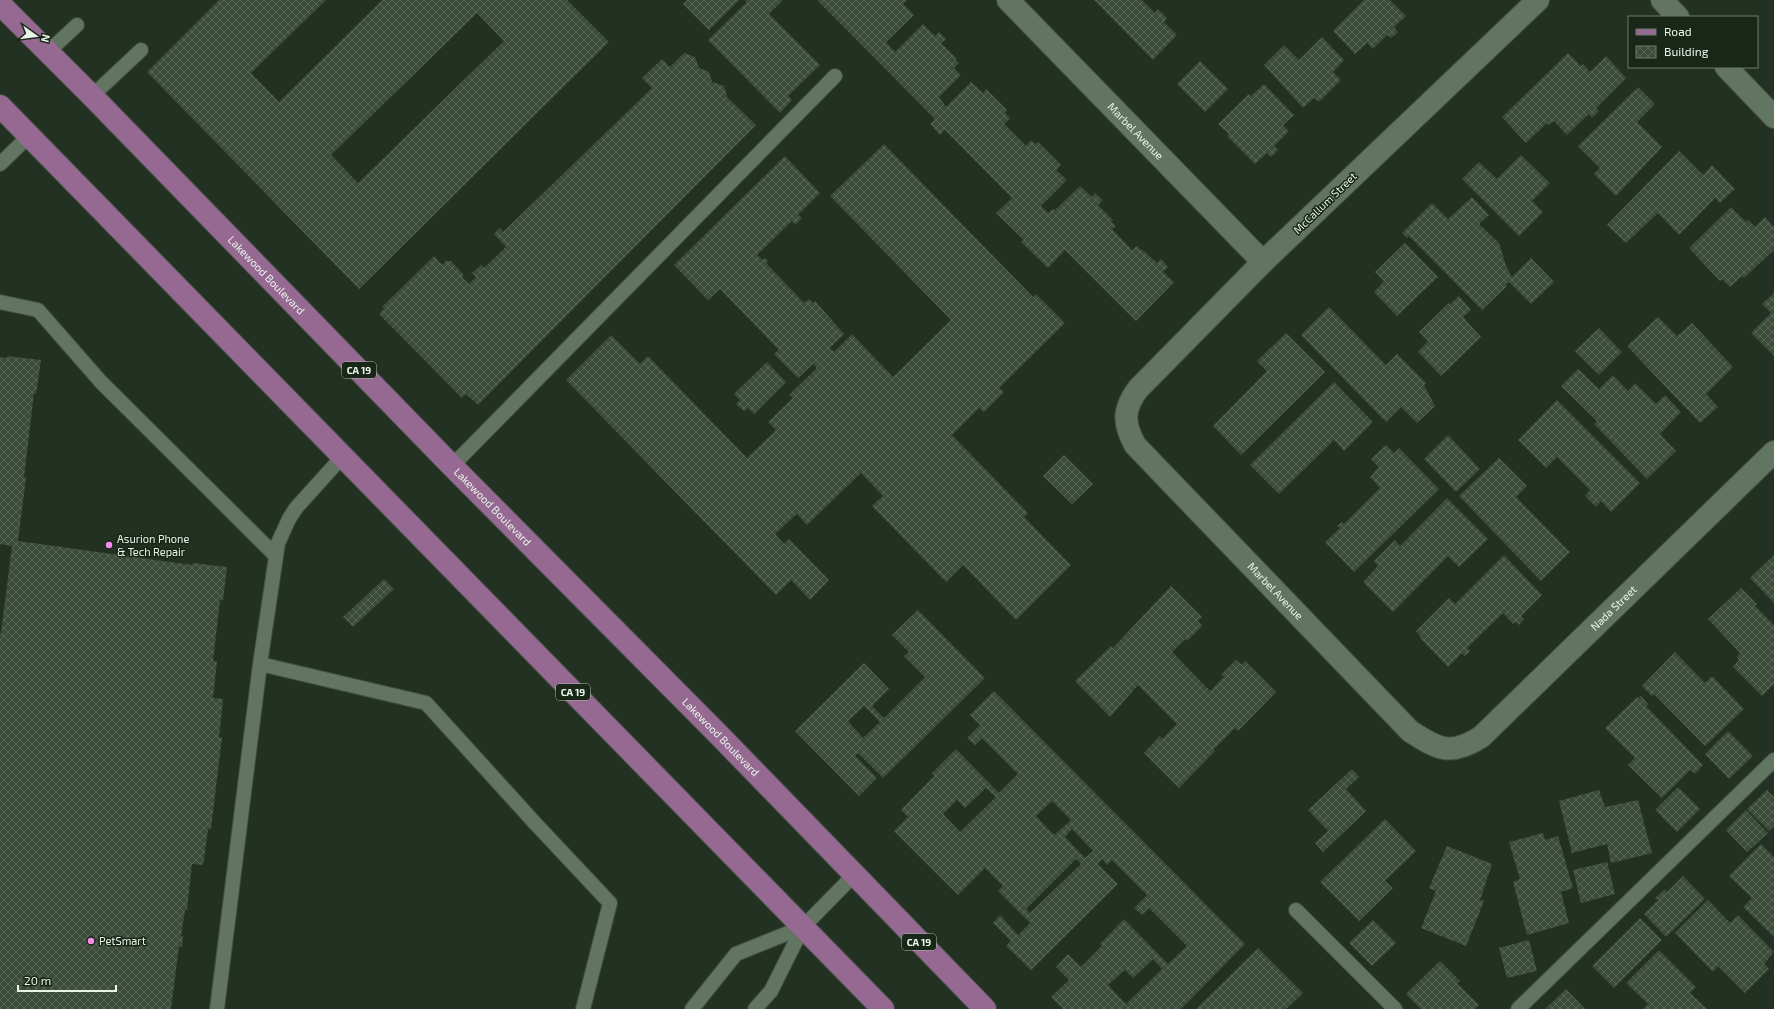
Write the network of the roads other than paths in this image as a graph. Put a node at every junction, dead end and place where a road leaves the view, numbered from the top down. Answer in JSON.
{"nodes":[{"id":1,"x":1008,"y":0,"type":"edge"},
{"id":2,"x":1538,"y":0,"type":"edge"},
{"id":3,"x":1662,"y":0,"type":"edge"},
{"id":4,"x":0,"y":4,"type":"edge"},
{"id":5,"x":1677,"y":16,"type":"edge"},
{"id":6,"x":77,"y":25,"type":"dead end"},
{"id":7,"x":141,"y":50,"type":"dead end"},
{"id":8,"x":48,"y":52,"type":"junction"},
{"id":9,"x":1727,"y":68,"type":"edge"},
{"id":10,"x":835,"y":76,"type":"dead end"},
{"id":11,"x":92,"y":96,"type":"junction"},
{"id":12,"x":0,"y":106,"type":"edge"},
{"id":13,"x":1774,"y":117,"type":"edge"},
{"id":14,"x":29,"y":136,"type":"junction"},
{"id":15,"x":0,"y":164,"type":"edge"},
{"id":16,"x":1263,"y":262,"type":"junction"},
{"id":17,"x":0,"y":302,"type":"edge"},
{"id":18,"x":1126,"y":416,"type":"joint"},
{"id":19,"x":1774,"y":452,"type":"edge"},
{"id":20,"x":342,"y":457,"type":"junction"},
{"id":21,"x":452,"y":466,"type":"junction"},
{"id":22,"x":276,"y":556,"type":"junction"},
{"id":23,"x":260,"y":664,"type":"junction"},
{"id":24,"x":1446,"y":749,"type":"joint"},
{"id":25,"x":1774,"y":760,"type":"edge"},
{"id":26,"x":854,"y":875,"type":"junction"},
{"id":27,"x":1296,"y":910,"type":"dead end"},
{"id":28,"x":803,"y":927,"type":"junction"},
{"id":29,"x":217,"y":1009,"type":"edge"},
{"id":30,"x":583,"y":1009,"type":"edge"},
{"id":31,"x":692,"y":1009,"type":"edge"},
{"id":32,"x":755,"y":1009,"type":"edge"},
{"id":33,"x":883,"y":1009,"type":"edge"},
{"id":34,"x":985,"y":1009,"type":"edge"},
{"id":35,"x":1395,"y":1009,"type":"edge"},
{"id":36,"x":1518,"y":1009,"type":"edge"}],
"edges":[{"from":1,"to":16,"type":"street","name":"Marbel Avenue"},
{"from":2,"to":16,"type":"street","name":"McCallum Street"},
{"from":3,"to":5,"type":"street"},
{"from":4,"to":8,"type":"main road","name":"Lakewood Boulevard","number":"CA 19"},
{"from":6,"to":8,"type":"lane"},
{"from":7,"to":11,"type":"lane"},
{"from":8,"to":11,"type":"main road","name":"Lakewood Boulevard","number":"CA 19"},
{"from":9,"to":13,"type":"street"},
{"from":10,"to":21,"type":"lane"},
{"from":11,"to":21,"type":"main road","name":"Lakewood Boulevard","number":"CA 19"},
{"from":12,"to":14,"type":"main road","number":"CA 19"},
{"from":14,"to":15,"type":"lane"},
{"from":14,"to":20,"type":"main road","number":"CA 19"},
{"from":16,"to":18,"type":"street","name":"McCallum Street"},
{"from":17,"to":22,"type":"lane"},
{"from":18,"to":24,"type":"street","name":"Marbel Avenue"},
{"from":19,"to":24,"type":"street","name":"Nada Street"},
{"from":20,"to":22,"type":"lane"},
{"from":20,"to":28,"type":"main road","number":"CA 19"},
{"from":21,"to":26,"type":"main road","name":"Lakewood Boulevard","number":"CA 19"},
{"from":22,"to":23,"type":"lane"},
{"from":23,"to":29,"type":"lane"},
{"from":23,"to":30,"type":"lane"},
{"from":25,"to":36,"type":"lane"},
{"from":26,"to":28,"type":"lane"},
{"from":26,"to":34,"type":"main road","name":"Lakewood Boulevard","number":"CA 19"},
{"from":27,"to":35,"type":"lane"},
{"from":28,"to":31,"type":"lane"},
{"from":28,"to":32,"type":"lane"},
{"from":28,"to":33,"type":"main road","number":"CA 19"}]}
